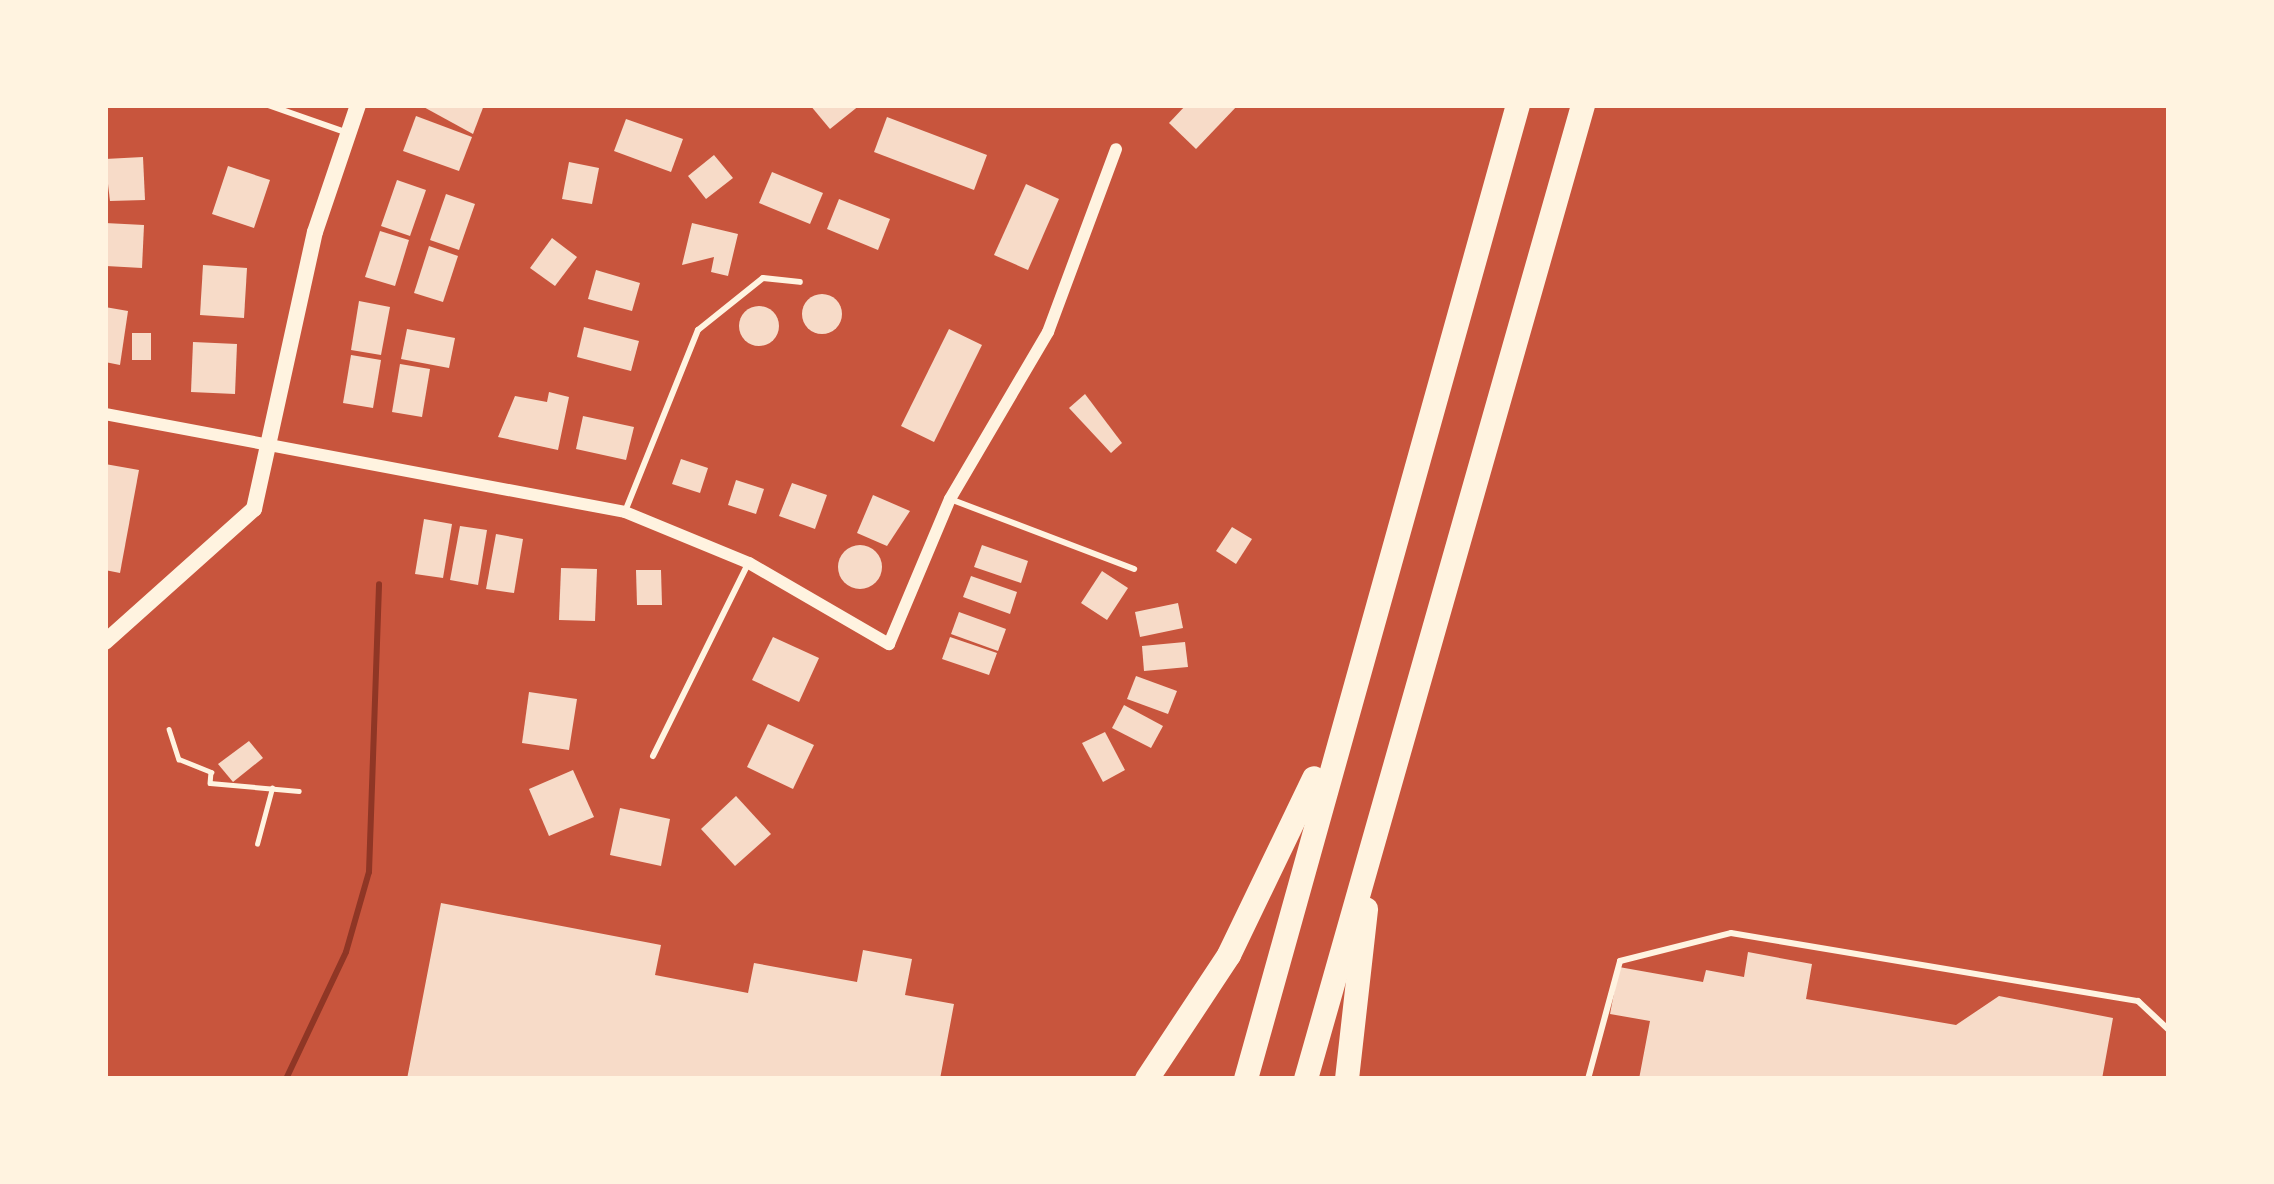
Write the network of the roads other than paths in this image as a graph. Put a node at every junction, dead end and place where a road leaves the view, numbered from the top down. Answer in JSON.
{"nodes":[{"id":1,"x":268,"y":105,"type":"edge"},
{"id":2,"x":358,"y":105,"type":"edge"},
{"id":3,"x":1518,"y":105,"type":"edge"},
{"id":4,"x":1582,"y":105,"type":"edge"},
{"id":5,"x":349,"y":133,"type":"junction"},
{"id":6,"x":1116,"y":149,"type":"dead end"},
{"id":7,"x":800,"y":282,"type":"dead end"},
{"id":8,"x":105,"y":414,"type":"edge"},
{"id":9,"x":275,"y":444,"type":"junction"},
{"id":10,"x":950,"y":499,"type":"junction"},
{"id":11,"x":625,"y":512,"type":"junction"},
{"id":12,"x":749,"y":563,"type":"junction"},
{"id":13,"x":1134,"y":569,"type":"dead end"},
{"id":14,"x":105,"y":642,"type":"edge"},
{"id":15,"x":1342,"y":716,"type":"junction"},
{"id":16,"x":653,"y":756,"type":"dead end"},
{"id":17,"x":1377,"y":823,"type":"junction"},
{"id":18,"x":2169,"y":1030,"type":"edge"},
{"id":19,"x":1147,"y":1079,"type":"edge"},
{"id":20,"x":1246,"y":1079,"type":"edge"},
{"id":21,"x":1306,"y":1079,"type":"edge"},
{"id":22,"x":1347,"y":1079,"type":"edge"},
{"id":23,"x":1588,"y":1079,"type":"edge"}],
"edges":[{"from":1,"to":5,"type":"lane"},
{"from":2,"to":5,"type":"street"},
{"from":3,"to":15,"type":"highway"},
{"from":4,"to":17,"type":"highway"},
{"from":5,"to":9,"type":"street"},
{"from":6,"to":10,"type":"street"},
{"from":7,"to":11,"type":"lane"},
{"from":8,"to":9,"type":"street"},
{"from":9,"to":11,"type":"street"},
{"from":9,"to":14,"type":"street"},
{"from":10,"to":12,"type":"street"},
{"from":10,"to":13,"type":"lane"},
{"from":11,"to":12,"type":"street"},
{"from":12,"to":16,"type":"lane"},
{"from":15,"to":19,"type":"highway"},
{"from":15,"to":20,"type":"highway"},
{"from":17,"to":21,"type":"highway"},
{"from":17,"to":22,"type":"highway"},
{"from":18,"to":23,"type":"lane"}]}
